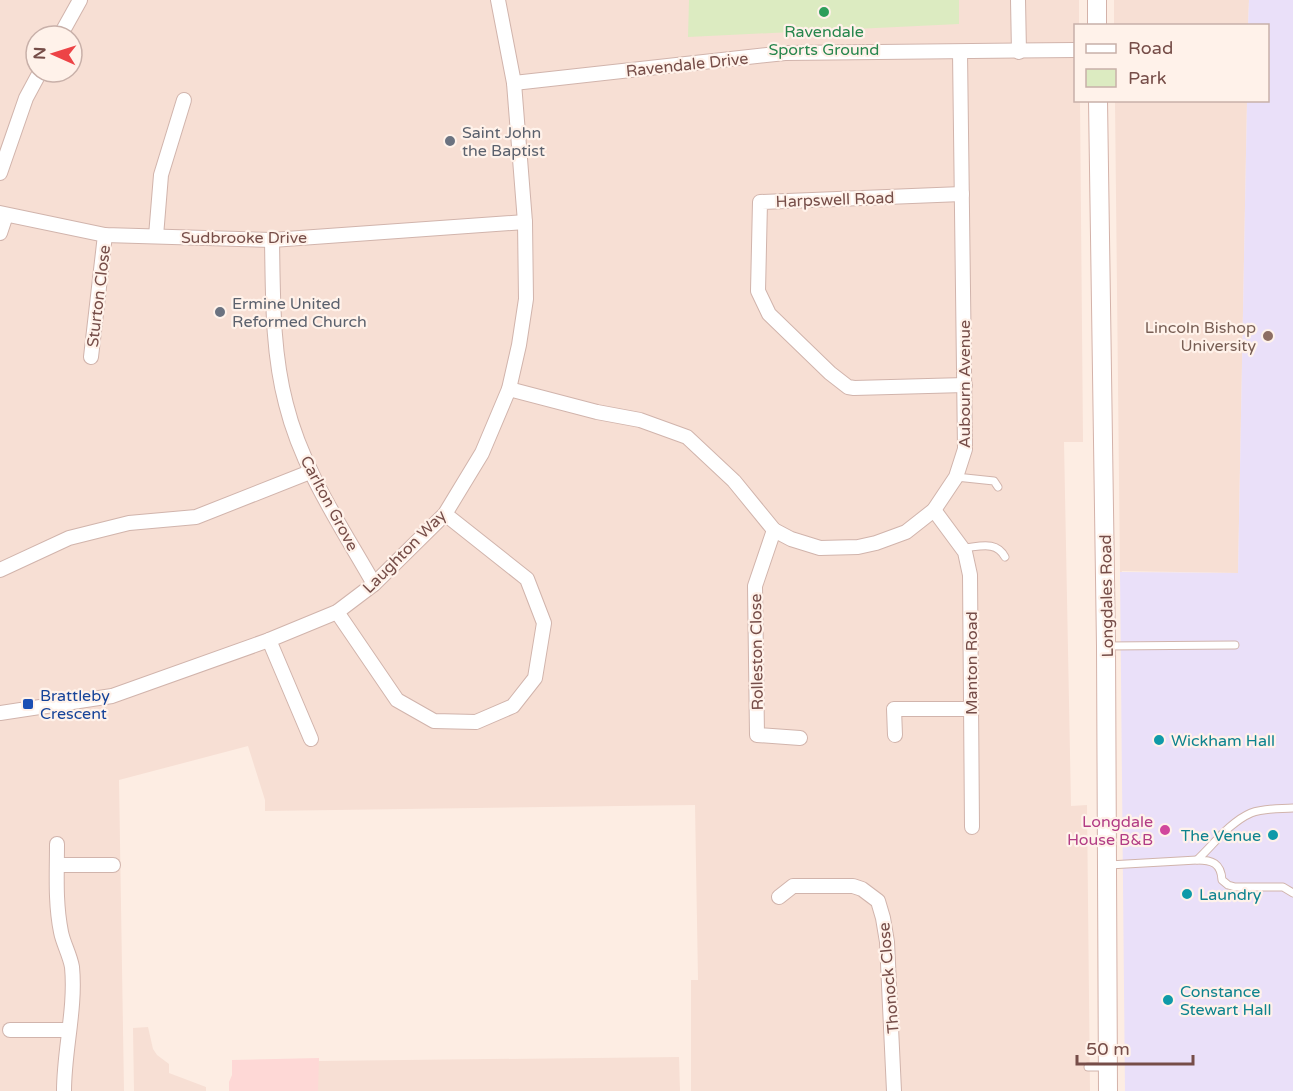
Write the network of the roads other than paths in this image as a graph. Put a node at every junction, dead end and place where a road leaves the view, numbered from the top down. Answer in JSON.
{"nodes":[{"id":1,"x":80,"y":0,"type":"edge"},
{"id":2,"x":498,"y":0,"type":"edge"},
{"id":3,"x":1018,"y":0,"type":"edge"},
{"id":4,"x":1097,"y":0,"type":"edge"},
{"id":5,"x":67,"y":24,"type":"edge"},
{"id":6,"x":1097,"y":24,"type":"edge"},
{"id":7,"x":1074,"y":50,"type":"edge"},
{"id":8,"x":960,"y":52,"type":"junction"},
{"id":9,"x":1019,"y":52,"type":"junction"},
{"id":10,"x":514,"y":83,"type":"junction"},
{"id":11,"x":34,"y":84,"type":"edge"},
{"id":12,"x":184,"y":100,"type":"dead end"},
{"id":13,"x":1098,"y":102,"type":"edge"},
{"id":14,"x":0,"y":173,"type":"edge"},
{"id":15,"x":962,"y":194,"type":"junction"},
{"id":16,"x":3,"y":214,"type":"edge"},
{"id":17,"x":525,"y":222,"type":"junction"},
{"id":18,"x":0,"y":233,"type":"edge"},
{"id":19,"x":105,"y":235,"type":"junction"},
{"id":20,"x":156,"y":236,"type":"junction"},
{"id":21,"x":272,"y":240,"type":"junction"},
{"id":22,"x":91,"y":357,"type":"dead end"},
{"id":23,"x":965,"y":385,"type":"junction"},
{"id":24,"x":509,"y":389,"type":"junction"},
{"id":25,"x":310,"y":472,"type":"junction"},
{"id":26,"x":956,"y":477,"type":"junction"},
{"id":27,"x":998,"y":487,"type":"dead end"},
{"id":28,"x":934,"y":510,"type":"junction"},
{"id":29,"x":444,"y":514,"type":"junction"},
{"id":30,"x":774,"y":530,"type":"junction"},
{"id":31,"x":962,"y":548,"type":"junction"},
{"id":32,"x":1005,"y":557,"type":"dead end"},
{"id":33,"x":0,"y":570,"type":"edge"},
{"id":34,"x":374,"y":584,"type":"junction"},
{"id":35,"x":337,"y":612,"type":"junction"},
{"id":36,"x":269,"y":640,"type":"junction"},
{"id":37,"x":1235,"y":645,"type":"dead end"},
{"id":38,"x":1107,"y":646,"type":"junction"},
{"id":39,"x":971,"y":709,"type":"junction"},
{"id":40,"x":0,"y":713,"type":"edge"},
{"id":41,"x":895,"y":735,"type":"dead end"},
{"id":42,"x":800,"y":738,"type":"dead end"},
{"id":43,"x":311,"y":739,"type":"dead end"},
{"id":44,"x":1293,"y":808,"type":"edge"},
{"id":45,"x":972,"y":827,"type":"dead end"},
{"id":46,"x":57,"y":844,"type":"dead end"},
{"id":47,"x":1197,"y":860,"type":"junction"},
{"id":48,"x":57,"y":865,"type":"junction"},
{"id":49,"x":113,"y":865,"type":"dead end"},
{"id":50,"x":1106,"y":865,"type":"junction"},
{"id":51,"x":1293,"y":893,"type":"edge"},
{"id":52,"x":778,"y":897,"type":"dead end"},
{"id":53,"x":10,"y":1030,"type":"dead end"},
{"id":54,"x":68,"y":1030,"type":"junction"},
{"id":55,"x":1088,"y":1067,"type":"dead end"},
{"id":56,"x":1107,"y":1067,"type":"junction"},
{"id":57,"x":64,"y":1091,"type":"edge"},
{"id":58,"x":894,"y":1091,"type":"edge"},
{"id":59,"x":1108,"y":1091,"type":"edge"}],
"edges":[{"from":1,"to":5,"type":"street"},
{"from":2,"to":10,"type":"street","name":"Laughton Way"},
{"from":3,"to":9,"type":"street"},
{"from":4,"to":6,"type":"main road"},
{"from":7,"to":9,"type":"street","name":"Ravendale Drive"},
{"from":8,"to":9,"type":"street","name":"Ravendale Drive"},
{"from":8,"to":10,"type":"street","name":"Ravendale Drive"},
{"from":8,"to":15,"type":"street","name":"Aubourn Avenue"},
{"from":10,"to":17,"type":"street","name":"Laughton Way"},
{"from":11,"to":14,"type":"street"},
{"from":12,"to":20,"type":"street"},
{"from":13,"to":38,"type":"main road","name":"Longdales Road"},
{"from":15,"to":23,"type":"street","name":"Aubourn Avenue"},
{"from":15,"to":23,"type":"street","name":"Harpswell Road"},
{"from":16,"to":18,"type":"street"},
{"from":16,"to":19,"type":"street","name":"Sudbrooke Drive"},
{"from":17,"to":21,"type":"street","name":"Sudbrooke Drive"},
{"from":17,"to":24,"type":"street","name":"Laughton Way"},
{"from":19,"to":20,"type":"street","name":"Sudbrooke Drive"},
{"from":19,"to":22,"type":"street","name":"Sturton Close"},
{"from":20,"to":21,"type":"street","name":"Sudbrooke Drive"},
{"from":21,"to":25,"type":"street","name":"Carlton Grove"},
{"from":23,"to":26,"type":"street","name":"Aubourn Avenue"},
{"from":24,"to":29,"type":"street","name":"Laughton Way"},
{"from":24,"to":30,"type":"street","name":"Aubourn Avenue"},
{"from":25,"to":33,"type":"street"},
{"from":25,"to":34,"type":"street","name":"Carlton Grove"},
{"from":26,"to":27,"type":"lane"},
{"from":26,"to":28,"type":"street","name":"Aubourn Avenue"},
{"from":28,"to":30,"type":"street","name":"Aubourn Avenue"},
{"from":28,"to":31,"type":"street","name":"Manton Road"},
{"from":29,"to":34,"type":"street","name":"Laughton Way"},
{"from":29,"to":35,"type":"street"},
{"from":30,"to":42,"type":"street","name":"Rolleston Close"},
{"from":31,"to":32,"type":"lane"},
{"from":31,"to":39,"type":"street","name":"Manton Road"},
{"from":34,"to":35,"type":"street","name":"Laughton Way"},
{"from":35,"to":36,"type":"street","name":"Laughton Way"},
{"from":36,"to":40,"type":"street","name":"Laughton Way"},
{"from":36,"to":43,"type":"street"},
{"from":37,"to":38,"type":"lane"},
{"from":38,"to":50,"type":"main road","name":"Longdales Road"},
{"from":39,"to":41,"type":"street"},
{"from":39,"to":45,"type":"street","name":"Manton Road"},
{"from":44,"to":47,"type":"lane"},
{"from":46,"to":48,"type":"street"},
{"from":47,"to":50,"type":"lane"},
{"from":47,"to":51,"type":"lane"},
{"from":48,"to":49,"type":"street"},
{"from":48,"to":54,"type":"street"},
{"from":50,"to":56,"type":"main road","name":"Longdales Road"},
{"from":52,"to":58,"type":"street","name":"Thonock Close"},
{"from":53,"to":54,"type":"street"},
{"from":54,"to":57,"type":"street"},
{"from":55,"to":56,"type":"lane"},
{"from":56,"to":59,"type":"main road","name":"Longdales Road"}]}
